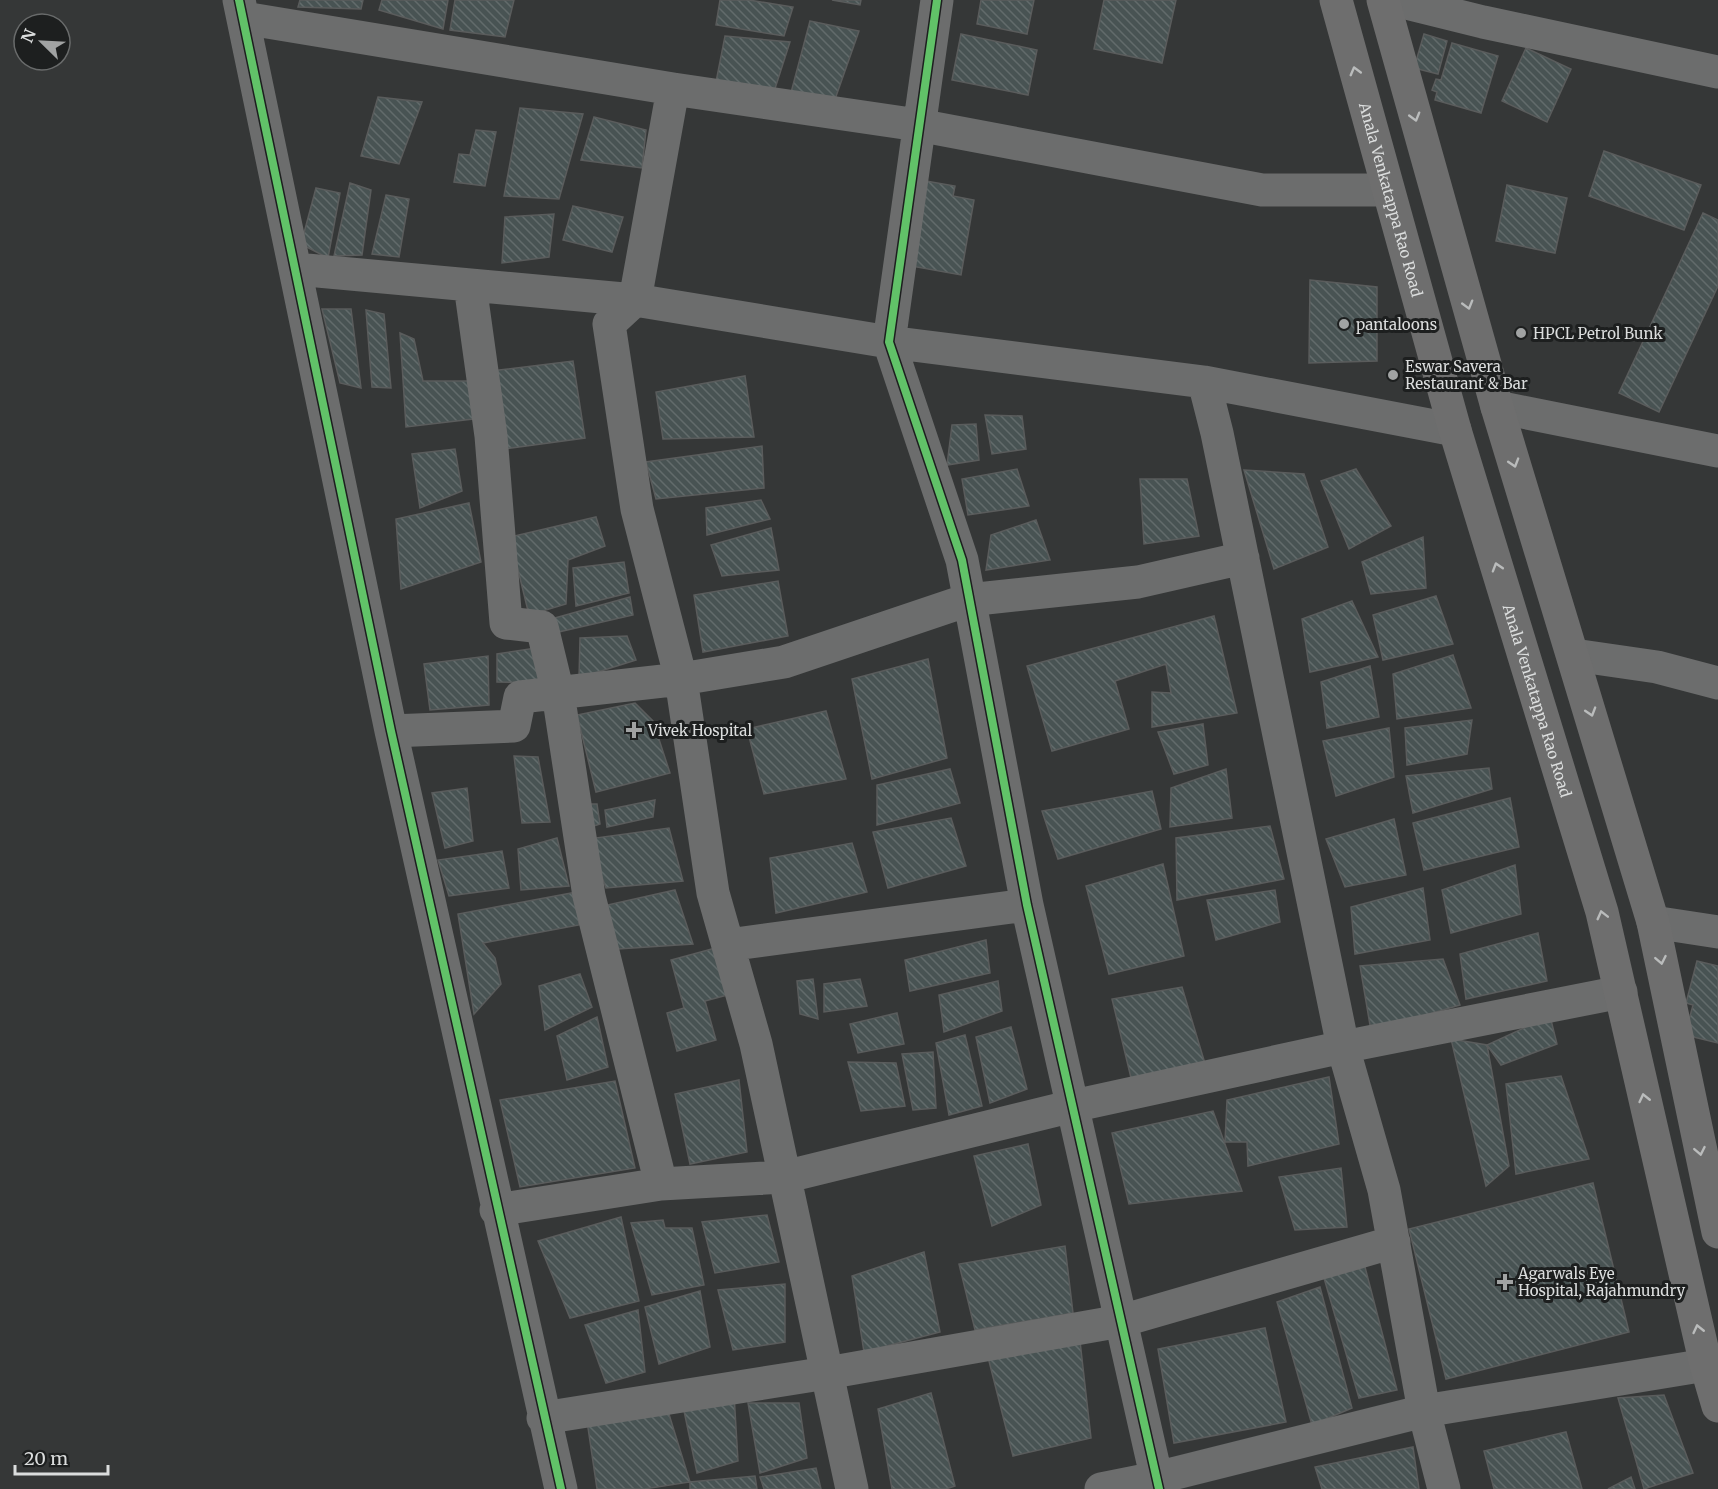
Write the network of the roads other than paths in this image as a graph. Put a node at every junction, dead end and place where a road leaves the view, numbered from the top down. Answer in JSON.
{"nodes":[{"id":1,"x":938,"y":0,"type":"edge"},
{"id":2,"x":1336,"y":0,"type":"edge"},
{"id":3,"x":1383,"y":0,"type":"edge"},
{"id":4,"x":1394,"y":0,"type":"edge"},
{"id":5,"x":241,"y":9,"type":"edge"},
{"id":6,"x":1718,"y":72,"type":"edge"},
{"id":7,"x":673,"y":89,"type":"junction"},
{"id":8,"x":918,"y":125,"type":"junction"},
{"id":9,"x":1388,"y":190,"type":"junction"},
{"id":10,"x":296,"y":269,"type":"junction"},
{"id":11,"x":470,"y":285,"type":"junction"},
{"id":12,"x":634,"y":300,"type":"junction"},
{"id":13,"x":889,"y":342,"type":"junction"},
{"id":14,"x":1204,"y":382,"type":"junction"},
{"id":15,"x":1497,"y":407,"type":"junction"},
{"id":16,"x":1455,"y":430,"type":"junction"},
{"id":17,"x":1718,"y":451,"type":"edge"},
{"id":18,"x":1243,"y":558,"type":"junction"},
{"id":19,"x":968,"y":600,"type":"junction"},
{"id":20,"x":1574,"y":656,"type":"junction"},
{"id":21,"x":681,"y":679,"type":"junction"},
{"id":22,"x":1718,"y":683,"type":"edge"},
{"id":23,"x":558,"y":693,"type":"junction"},
{"id":24,"x":391,"y":731,"type":"junction"},
{"id":25,"x":1027,"y":905,"type":"junction"},
{"id":26,"x":1653,"y":922,"type":"junction"},
{"id":27,"x":1718,"y":932,"type":"edge"},
{"id":28,"x":728,"y":945,"type":"junction"},
{"id":29,"x":1621,"y":992,"type":"junction"},
{"id":30,"x":1343,"y":1047,"type":"junction"},
{"id":31,"x":1073,"y":1106,"type":"junction"},
{"id":32,"x":784,"y":1176,"type":"junction"},
{"id":33,"x":661,"y":1184,"type":"junction"},
{"id":34,"x":1712,"y":1184,"type":"edge"},
{"id":35,"x":496,"y":1209,"type":"junction"},
{"id":36,"x":1718,"y":1232,"type":"edge"},
{"id":37,"x":1394,"y":1242,"type":"junction"},
{"id":38,"x":1121,"y":1321,"type":"junction"},
{"id":39,"x":1712,"y":1366,"type":"edge"},
{"id":40,"x":827,"y":1373,"type":"junction"},
{"id":41,"x":1718,"y":1406,"type":"edge"},
{"id":42,"x":1425,"y":1411,"type":"junction"},
{"id":43,"x":543,"y":1418,"type":"junction"},
{"id":44,"x":1157,"y":1484,"type":"edge"},
{"id":45,"x":561,"y":1489,"type":"edge"},
{"id":46,"x":852,"y":1489,"type":"edge"},
{"id":47,"x":1101,"y":1489,"type":"edge"},
{"id":48,"x":1444,"y":1489,"type":"edge"}],
"edges":[{"from":1,"to":8,"type":"street"},
{"from":9,"to":2,"type":"main road","name":"Anala Venkatappa Rao Road","one_way":true},
{"from":3,"to":15,"type":"main road","one_way":true},
{"from":4,"to":6,"type":"street"},
{"from":5,"to":7,"type":"street"},
{"from":5,"to":10,"type":"street"},
{"from":7,"to":8,"type":"street"},
{"from":7,"to":12,"type":"street"},
{"from":8,"to":9,"type":"street"},
{"from":8,"to":13,"type":"street"},
{"from":9,"to":16,"type":"main road","name":"Anala Venkatappa Rao Road"},
{"from":10,"to":11,"type":"street"},
{"from":10,"to":24,"type":"street"},
{"from":11,"to":12,"type":"street"},
{"from":11,"to":23,"type":"street"},
{"from":12,"to":13,"type":"street"},
{"from":12,"to":21,"type":"street"},
{"from":13,"to":14,"type":"street"},
{"from":13,"to":19,"type":"street"},
{"from":14,"to":16,"type":"street"},
{"from":14,"to":18,"type":"street"},
{"from":15,"to":17,"type":"street"},
{"from":15,"to":20,"type":"main road","one_way":true},
{"from":29,"to":16,"type":"main road","name":"Anala Venkatappa Rao Road","one_way":true},
{"from":18,"to":19,"type":"street"},
{"from":18,"to":30,"type":"street"},
{"from":19,"to":21,"type":"street"},
{"from":19,"to":25,"type":"street"},
{"from":20,"to":22,"type":"street"},
{"from":20,"to":26,"type":"main road","one_way":true},
{"from":21,"to":23,"type":"street"},
{"from":21,"to":28,"type":"street"},
{"from":23,"to":24,"type":"street"},
{"from":23,"to":33,"type":"street"},
{"from":24,"to":35,"type":"street"},
{"from":25,"to":28,"type":"street"},
{"from":25,"to":31,"type":"street"},
{"from":26,"to":27,"type":"street"},
{"from":26,"to":34,"type":"main road","one_way":true},
{"from":28,"to":32,"type":"street"},
{"from":29,"to":30,"type":"street"},
{"from":39,"to":29,"type":"main road","name":"Anala Venkatappa Rao Road","one_way":true},
{"from":30,"to":31,"type":"street"},
{"from":30,"to":37,"type":"street"},
{"from":31,"to":32,"type":"street"},
{"from":31,"to":38,"type":"street"},
{"from":32,"to":33,"type":"street"},
{"from":32,"to":40,"type":"street"},
{"from":33,"to":35,"type":"street"},
{"from":34,"to":36,"type":"main road"},
{"from":35,"to":43,"type":"street"},
{"from":37,"to":38,"type":"street"},
{"from":37,"to":42,"type":"street"},
{"from":38,"to":40,"type":"street"},
{"from":38,"to":44,"type":"street"},
{"from":39,"to":41,"type":"main road","name":"Anala Venkatappa Rao Road"},
{"from":39,"to":42,"type":"street"},
{"from":40,"to":43,"type":"street"},
{"from":40,"to":46,"type":"street"},
{"from":42,"to":44,"type":"street"},
{"from":42,"to":48,"type":"street"},
{"from":43,"to":45,"type":"street"},
{"from":44,"to":47,"type":"street"}]}
